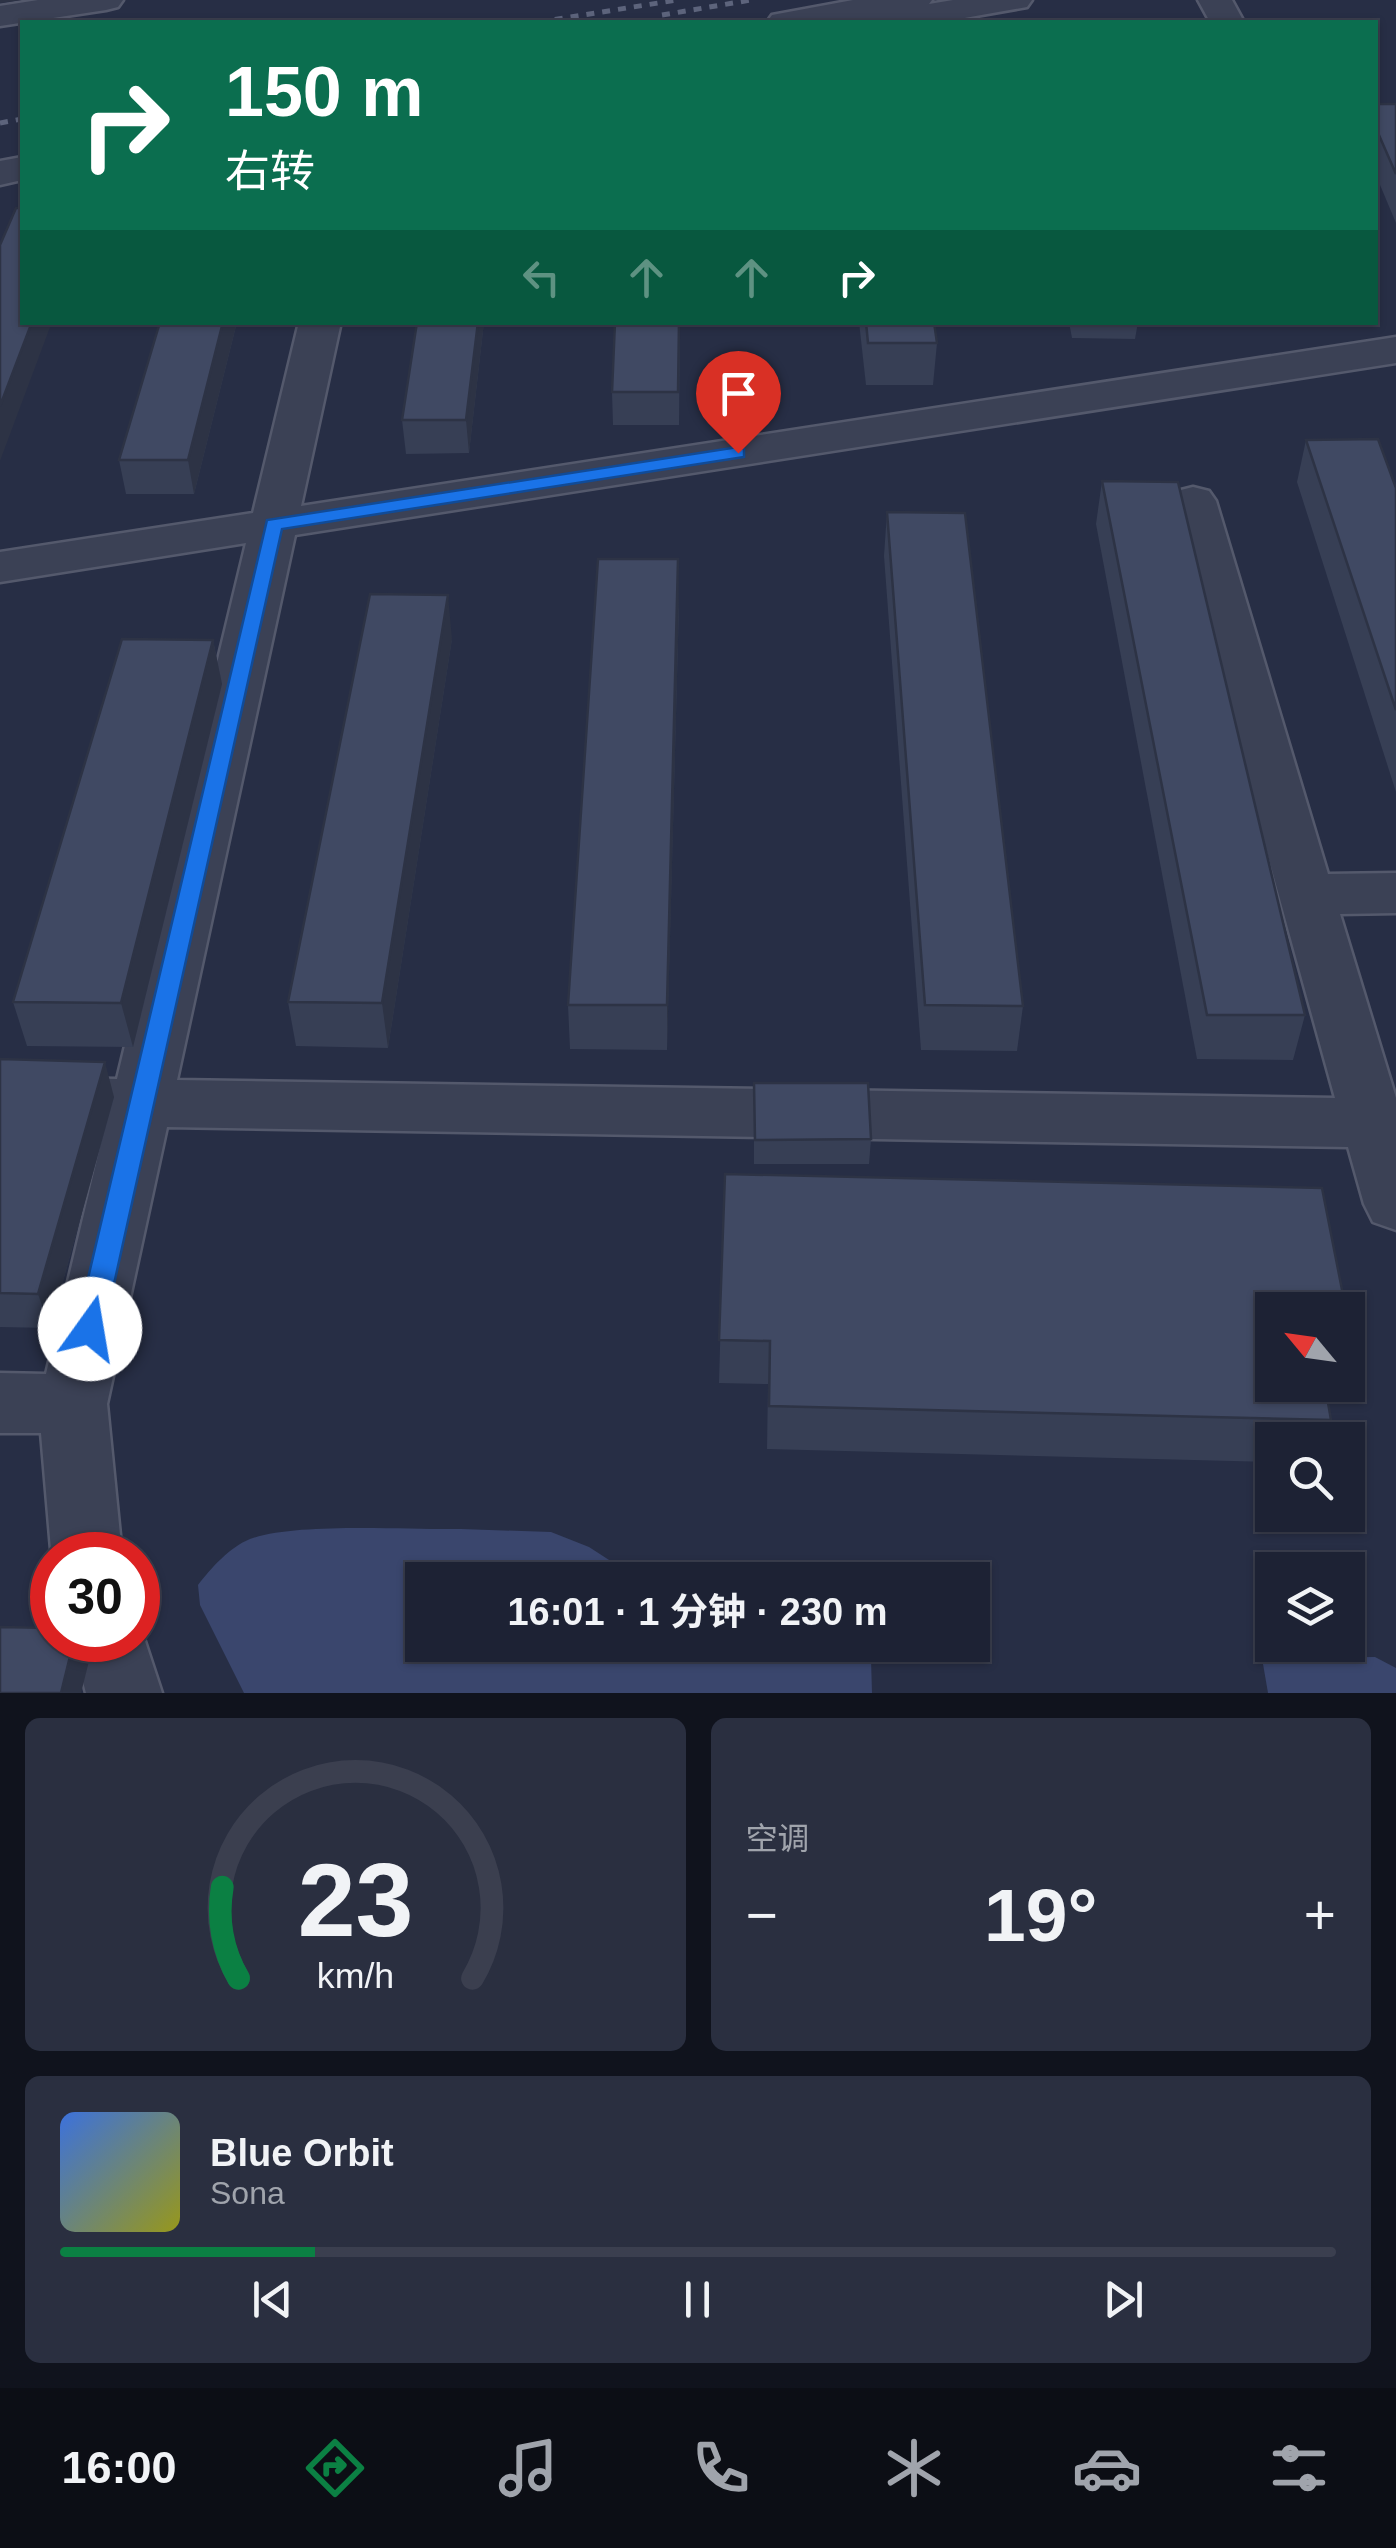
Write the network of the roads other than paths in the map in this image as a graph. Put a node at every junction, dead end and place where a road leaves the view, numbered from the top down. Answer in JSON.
{"nodes":[{"id":1,"x":106,"y":0,"type":"edge"},
{"id":2,"x":915,"y":0,"type":"edge"},
{"id":3,"x":1014,"y":0,"type":"edge"},
{"id":4,"x":0,"y":16,"type":"edge"},
{"id":5,"x":796,"y":20,"type":"edge"},
{"id":6,"x":895,"y":20,"type":"edge"},
{"id":7,"x":319,"y":325,"type":"edge"},
{"id":8,"x":1365,"y":343,"type":"edge"},
{"id":9,"x":1193,"y":502,"type":"dead end"},
{"id":10,"x":274,"y":524,"type":"junction"},
{"id":11,"x":0,"y":567,"type":"edge"},
{"id":12,"x":1396,"y":893,"type":"edge"},
{"id":13,"x":1306,"y":894,"type":"junction"},
{"id":14,"x":0,"y":1102,"type":"edge"},
{"id":15,"x":142,"y":1104,"type":"junction"},
{"id":16,"x":1372,"y":1123,"type":"junction"},
{"id":17,"x":1396,"y":1204,"type":"edge"},
{"id":18,"x":0,"y":1403,"type":"edge"},
{"id":19,"x":73,"y":1404,"type":"junction"},
{"id":20,"x":84,"y":1532,"type":"edge"},
{"id":21,"x":115,"y":1662,"type":"edge"},
{"id":22,"x":124,"y":1693,"type":"edge"}],
"edges":[{"from":1,"to":4,"type":"street"},
{"from":2,"to":5,"type":"street"},
{"from":3,"to":6,"type":"street"},
{"from":7,"to":10,"type":"street"},
{"from":8,"to":10,"type":"street"},
{"from":9,"to":13,"type":"street"},
{"from":10,"to":11,"type":"street"},
{"from":10,"to":15,"type":"street"},
{"from":12,"to":13,"type":"street"},
{"from":13,"to":16,"type":"street"},
{"from":14,"to":15,"type":"street"},
{"from":15,"to":16,"type":"street"},
{"from":15,"to":19,"type":"street"},
{"from":16,"to":17,"type":"street"},
{"from":18,"to":19,"type":"street"},
{"from":19,"to":20,"type":"street"},
{"from":21,"to":22,"type":"street"}]}
